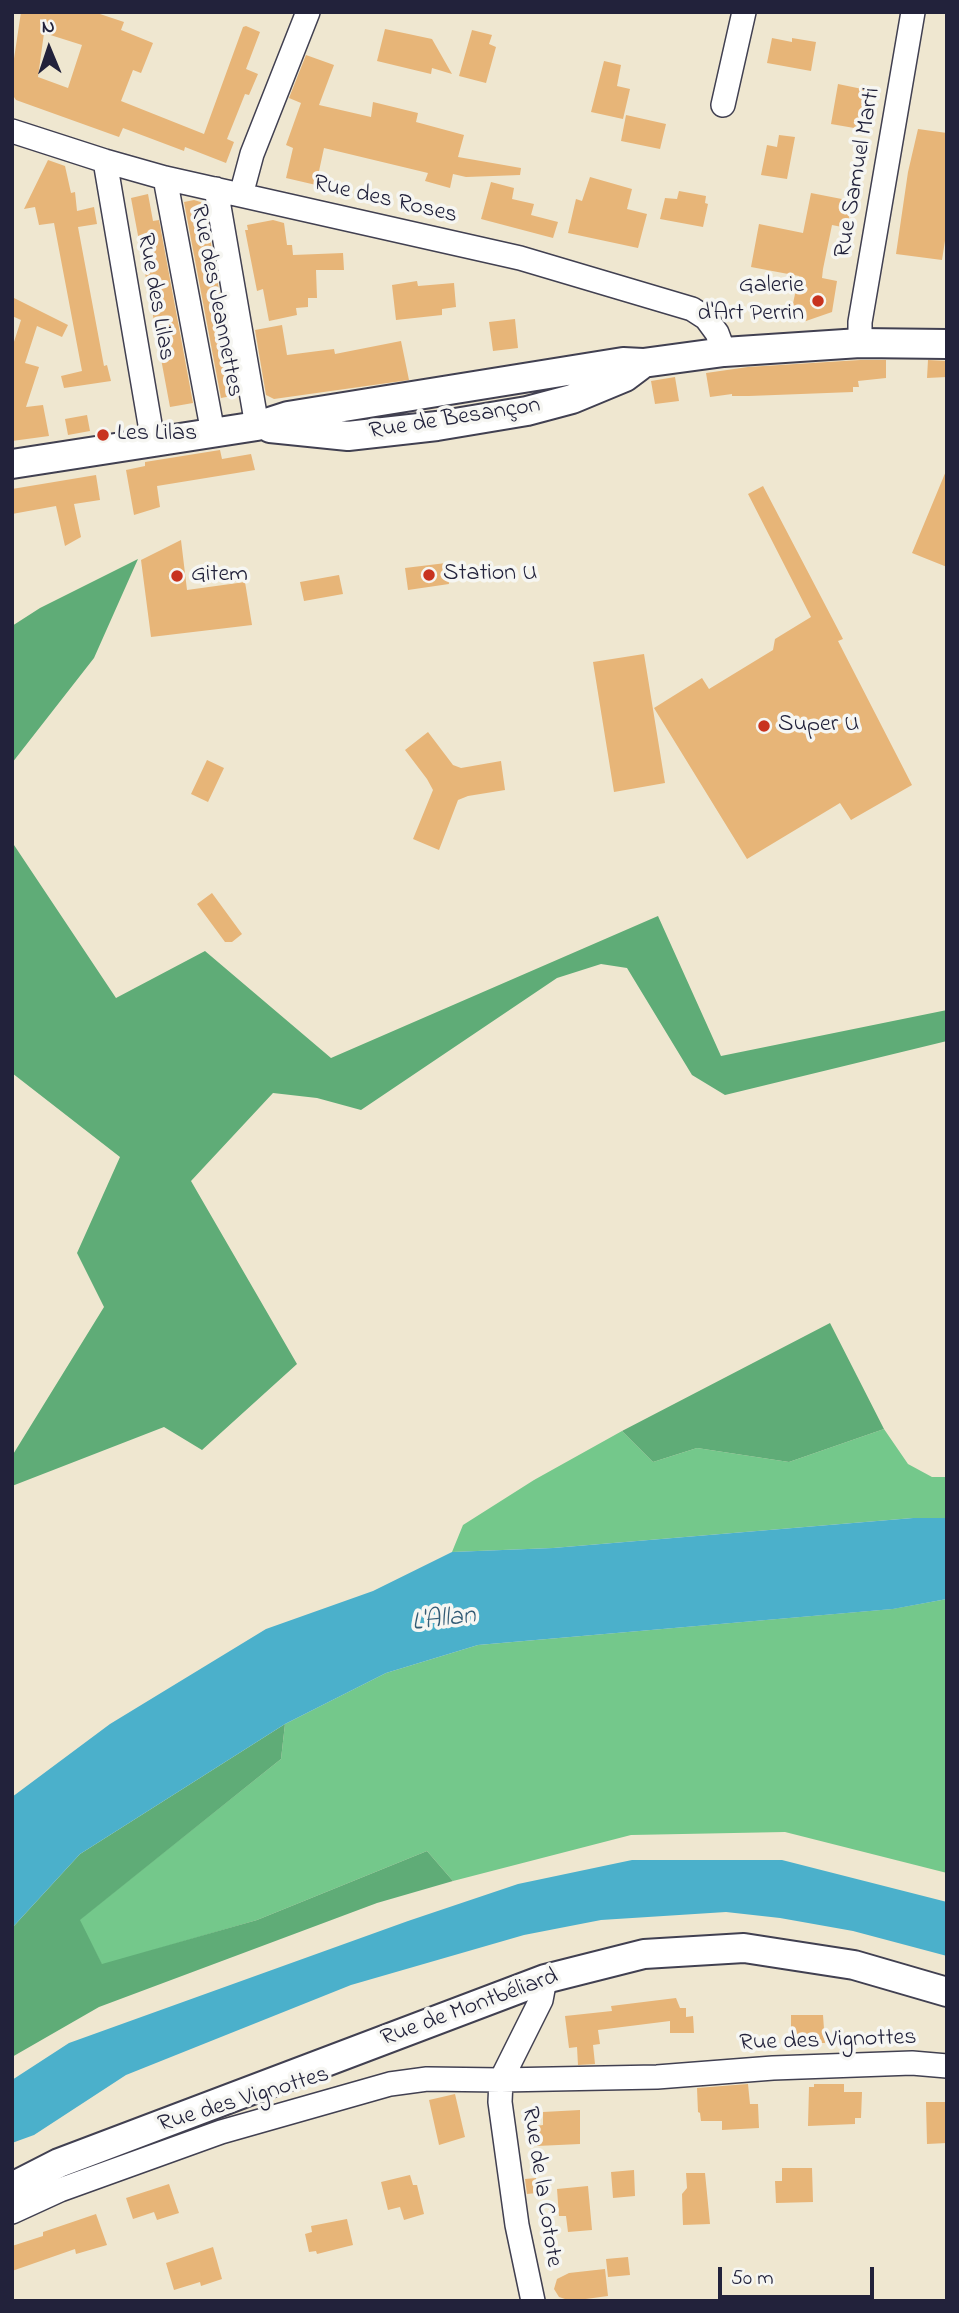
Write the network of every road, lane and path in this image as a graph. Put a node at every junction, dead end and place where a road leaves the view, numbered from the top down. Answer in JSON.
{"nodes":[{"id":1,"x":308,"y":12,"type":"edge"},
{"id":2,"x":744,"y":12,"type":"edge"},
{"id":3,"x":913,"y":12,"type":"edge"},
{"id":4,"x":723,"y":105,"type":"dead end"},
{"id":5,"x":12,"y":131,"type":"edge"},
{"id":6,"x":105,"y":161,"type":"junction"},
{"id":7,"x":165,"y":178,"type":"junction"},
{"id":8,"x":216,"y":190,"type":"junction"},
{"id":9,"x":241,"y":195,"type":"junction"},
{"id":10,"x":860,"y":343,"type":"junction"},
{"id":11,"x":947,"y":344,"type":"edge"},
{"id":12,"x":724,"y":352,"type":"junction"},
{"id":13,"x":257,"y":426,"type":"junction"},
{"id":14,"x":213,"y":433,"type":"junction"},
{"id":15,"x":153,"y":442,"type":"junction"},
{"id":16,"x":12,"y":464,"type":"edge"},
{"id":17,"x":545,"y":1979,"type":"junction"},
{"id":18,"x":947,"y":1992,"type":"edge"},
{"id":19,"x":947,"y":2066,"type":"edge"},
{"id":20,"x":501,"y":2080,"type":"junction"},
{"id":21,"x":12,"y":2188,"type":"edge"},
{"id":22,"x":12,"y":2212,"type":"edge"},
{"id":23,"x":533,"y":2301,"type":"edge"}],
"edges":[{"from":1,"to":9,"type":"street"},
{"from":2,"to":4,"type":"street"},
{"from":3,"to":10,"type":"street","name":"Rue Samuel Marti"},
{"from":5,"to":6,"type":"street","name":"Rue des Roses"},
{"from":6,"to":7,"type":"street","name":"Rue des Roses"},
{"from":6,"to":15,"type":"street","name":"Rue des Lilas"},
{"from":7,"to":8,"type":"street","name":"Rue des Roses"},
{"from":7,"to":14,"type":"street","name":"Rue des Jeannettes"},
{"from":8,"to":9,"type":"street","name":"Rue des Roses"},
{"from":8,"to":13,"type":"street"},
{"from":9,"to":12,"type":"street","name":"Rue des Roses"},
{"from":10,"to":11,"type":"main road","name":"Rue de Besançon"},
{"from":10,"to":12,"type":"main road","name":"Rue de Besançon"},
{"from":12,"to":13,"type":"main road","name":"Rue de Besançon"},
{"from":13,"to":14,"type":"main road","name":"Rue de Besançon"},
{"from":14,"to":15,"type":"main road","name":"Rue de Besançon"},
{"from":15,"to":16,"type":"main road","name":"Rue de Besançon"},
{"from":17,"to":18,"type":"main road","name":"Rue de Montbéliard"},
{"from":17,"to":20,"type":"street"},
{"from":17,"to":21,"type":"main road","name":"Rue de Montbéliard"},
{"from":19,"to":20,"type":"street","name":"Rue des Vignottes"},
{"from":20,"to":22,"type":"street","name":"Rue des Vignottes"},
{"from":20,"to":23,"type":"street","name":"Rue de la Cotote"}]}
